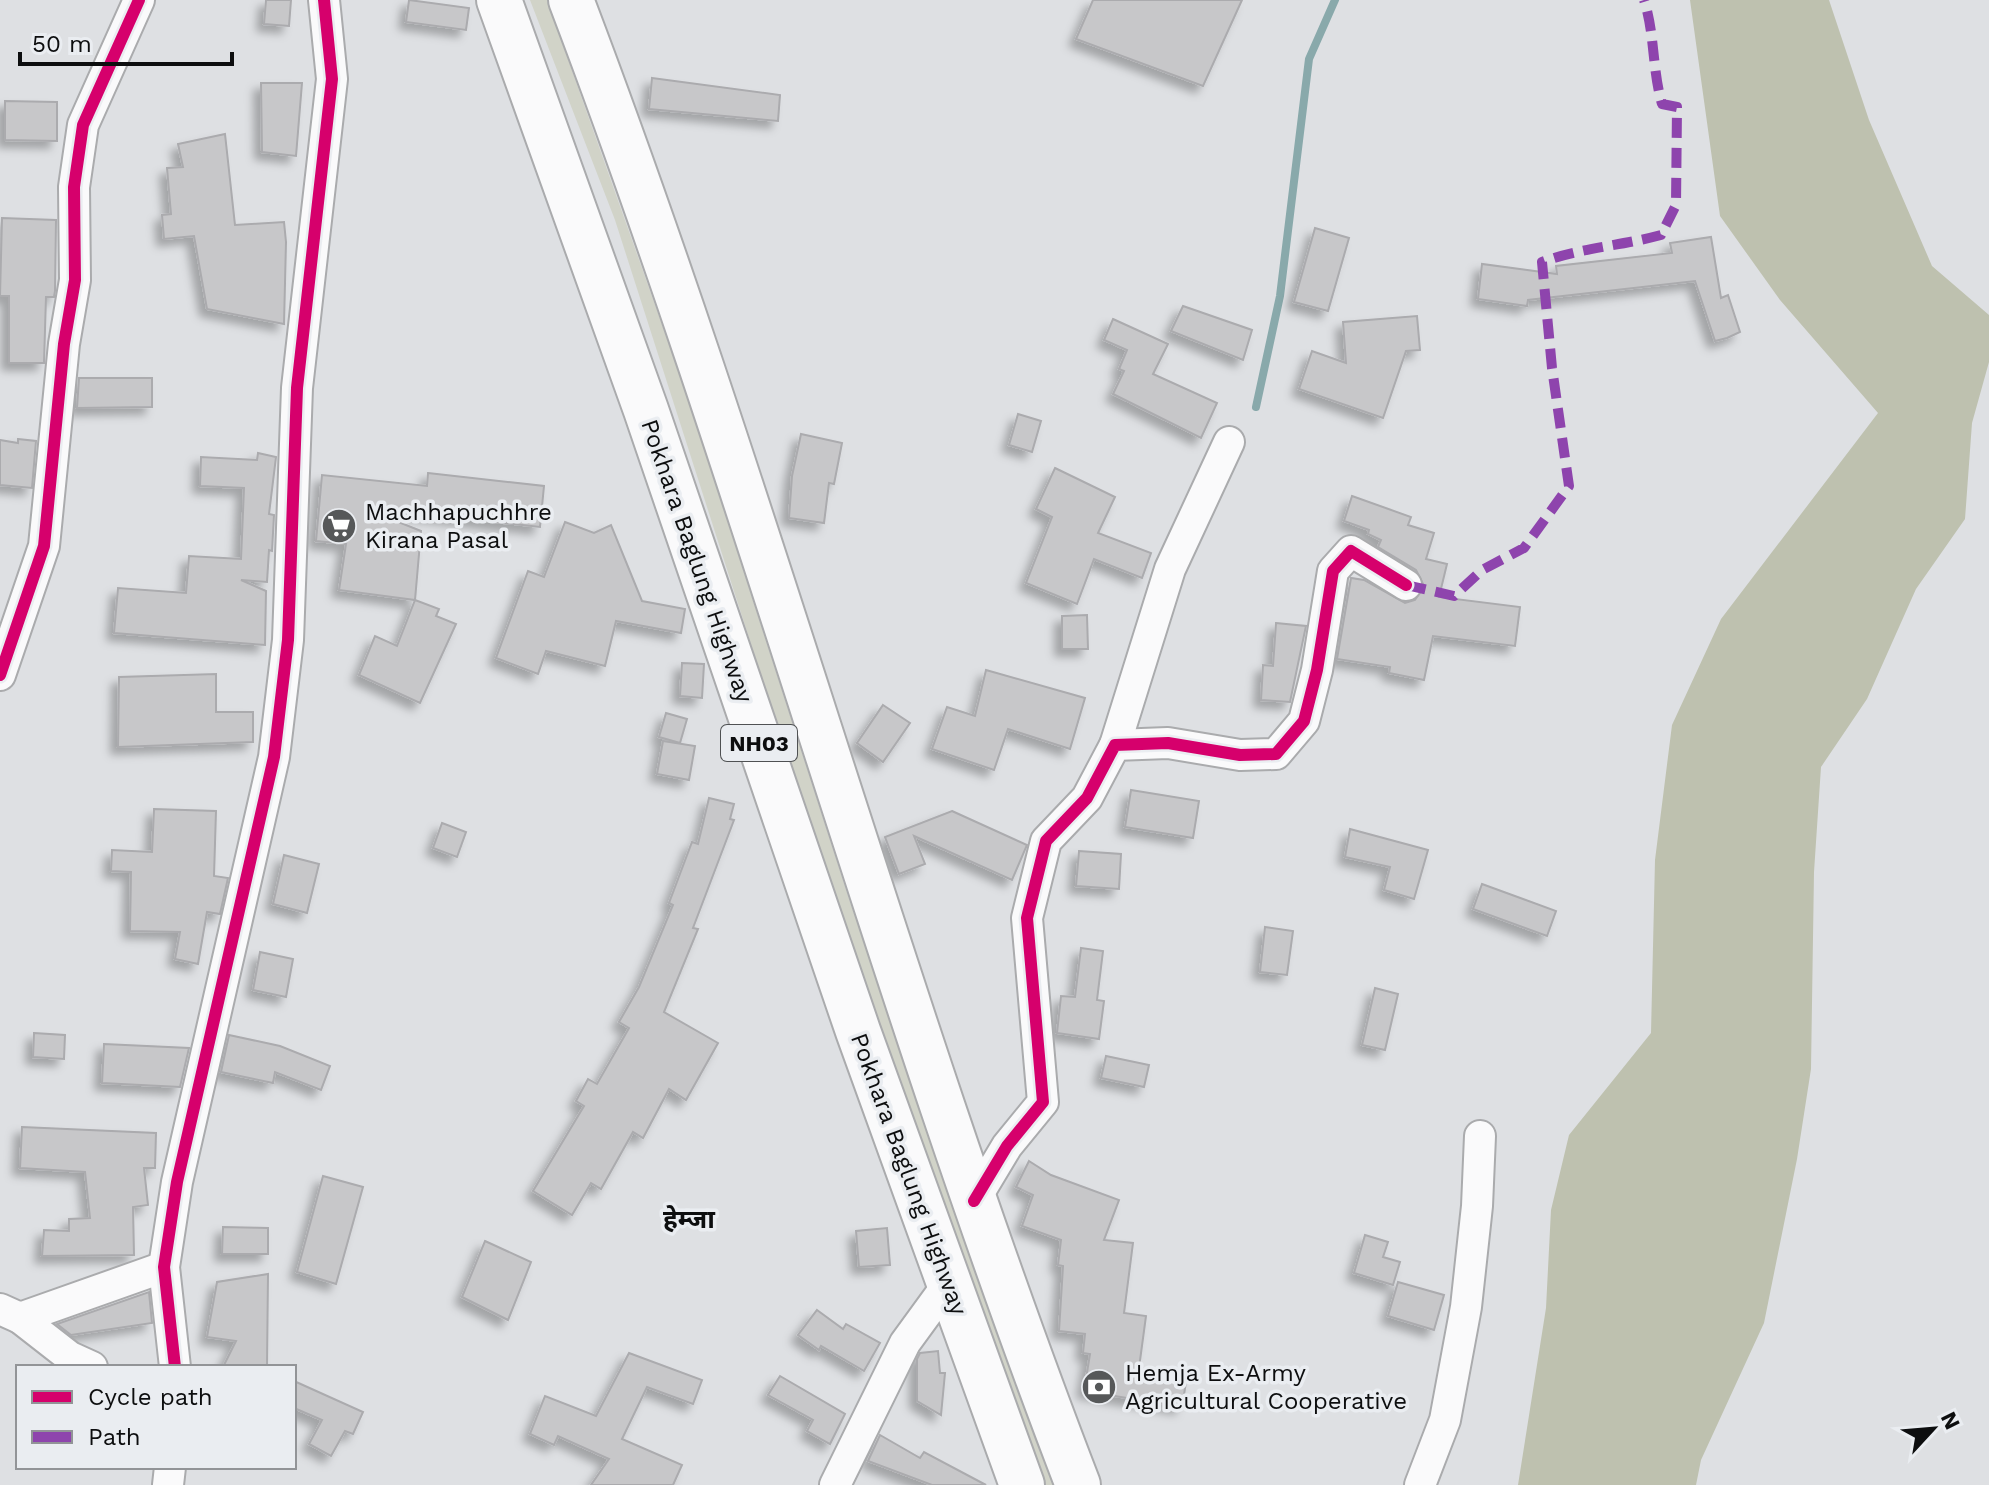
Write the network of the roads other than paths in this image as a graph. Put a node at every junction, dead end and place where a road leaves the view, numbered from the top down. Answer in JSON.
{"nodes":[{"id":1,"x":139,"y":0,"type":"edge"},
{"id":2,"x":324,"y":0,"type":"edge"},
{"id":3,"x":499,"y":0,"type":"edge"},
{"id":4,"x":571,"y":0,"type":"edge"},
{"id":5,"x":1229,"y":442,"type":"dead end"},
{"id":6,"x":1406,"y":585,"type":"dead end"},
{"id":7,"x":0,"y":675,"type":"edge"},
{"id":8,"x":1115,"y":745,"type":"junction"},
{"id":9,"x":1480,"y":1136,"type":"dead end"},
{"id":10,"x":974,"y":1201,"type":"junction"},
{"id":11,"x":164,"y":1267,"type":"junction"},
{"id":12,"x":948,"y":1284,"type":"junction"},
{"id":13,"x":10,"y":1314,"type":"edge"},
{"id":14,"x":88,"y":1365,"type":"edge"},
{"id":15,"x":175,"y":1365,"type":"edge"},
{"id":16,"x":835,"y":1485,"type":"edge"},
{"id":17,"x":1022,"y":1485,"type":"edge"},
{"id":18,"x":1078,"y":1485,"type":"edge"},
{"id":19,"x":1420,"y":1485,"type":"edge"}],
"edges":[{"from":1,"to":7,"type":"street"},
{"from":2,"to":11,"type":"street"},
{"from":3,"to":12,"type":"highway","name":"Pokhara Baglung Highway","number":"NH03"},
{"from":4,"to":10,"type":"highway","name":"Pokhara Baglung Highway"},
{"from":5,"to":8,"type":"street"},
{"from":6,"to":8,"type":"street"},
{"from":8,"to":10,"type":"street"},
{"from":9,"to":19,"type":"street"},
{"from":10,"to":18,"type":"highway","name":"Pokhara Baglung Highway"},
{"from":11,"to":13,"type":"street"},
{"from":11,"to":15,"type":"street"},
{"from":12,"to":16,"type":"street"},
{"from":12,"to":17,"type":"highway","name":"Pokhara Baglung Highway","number":"NH03"},
{"from":13,"to":14,"type":"street"}]}
